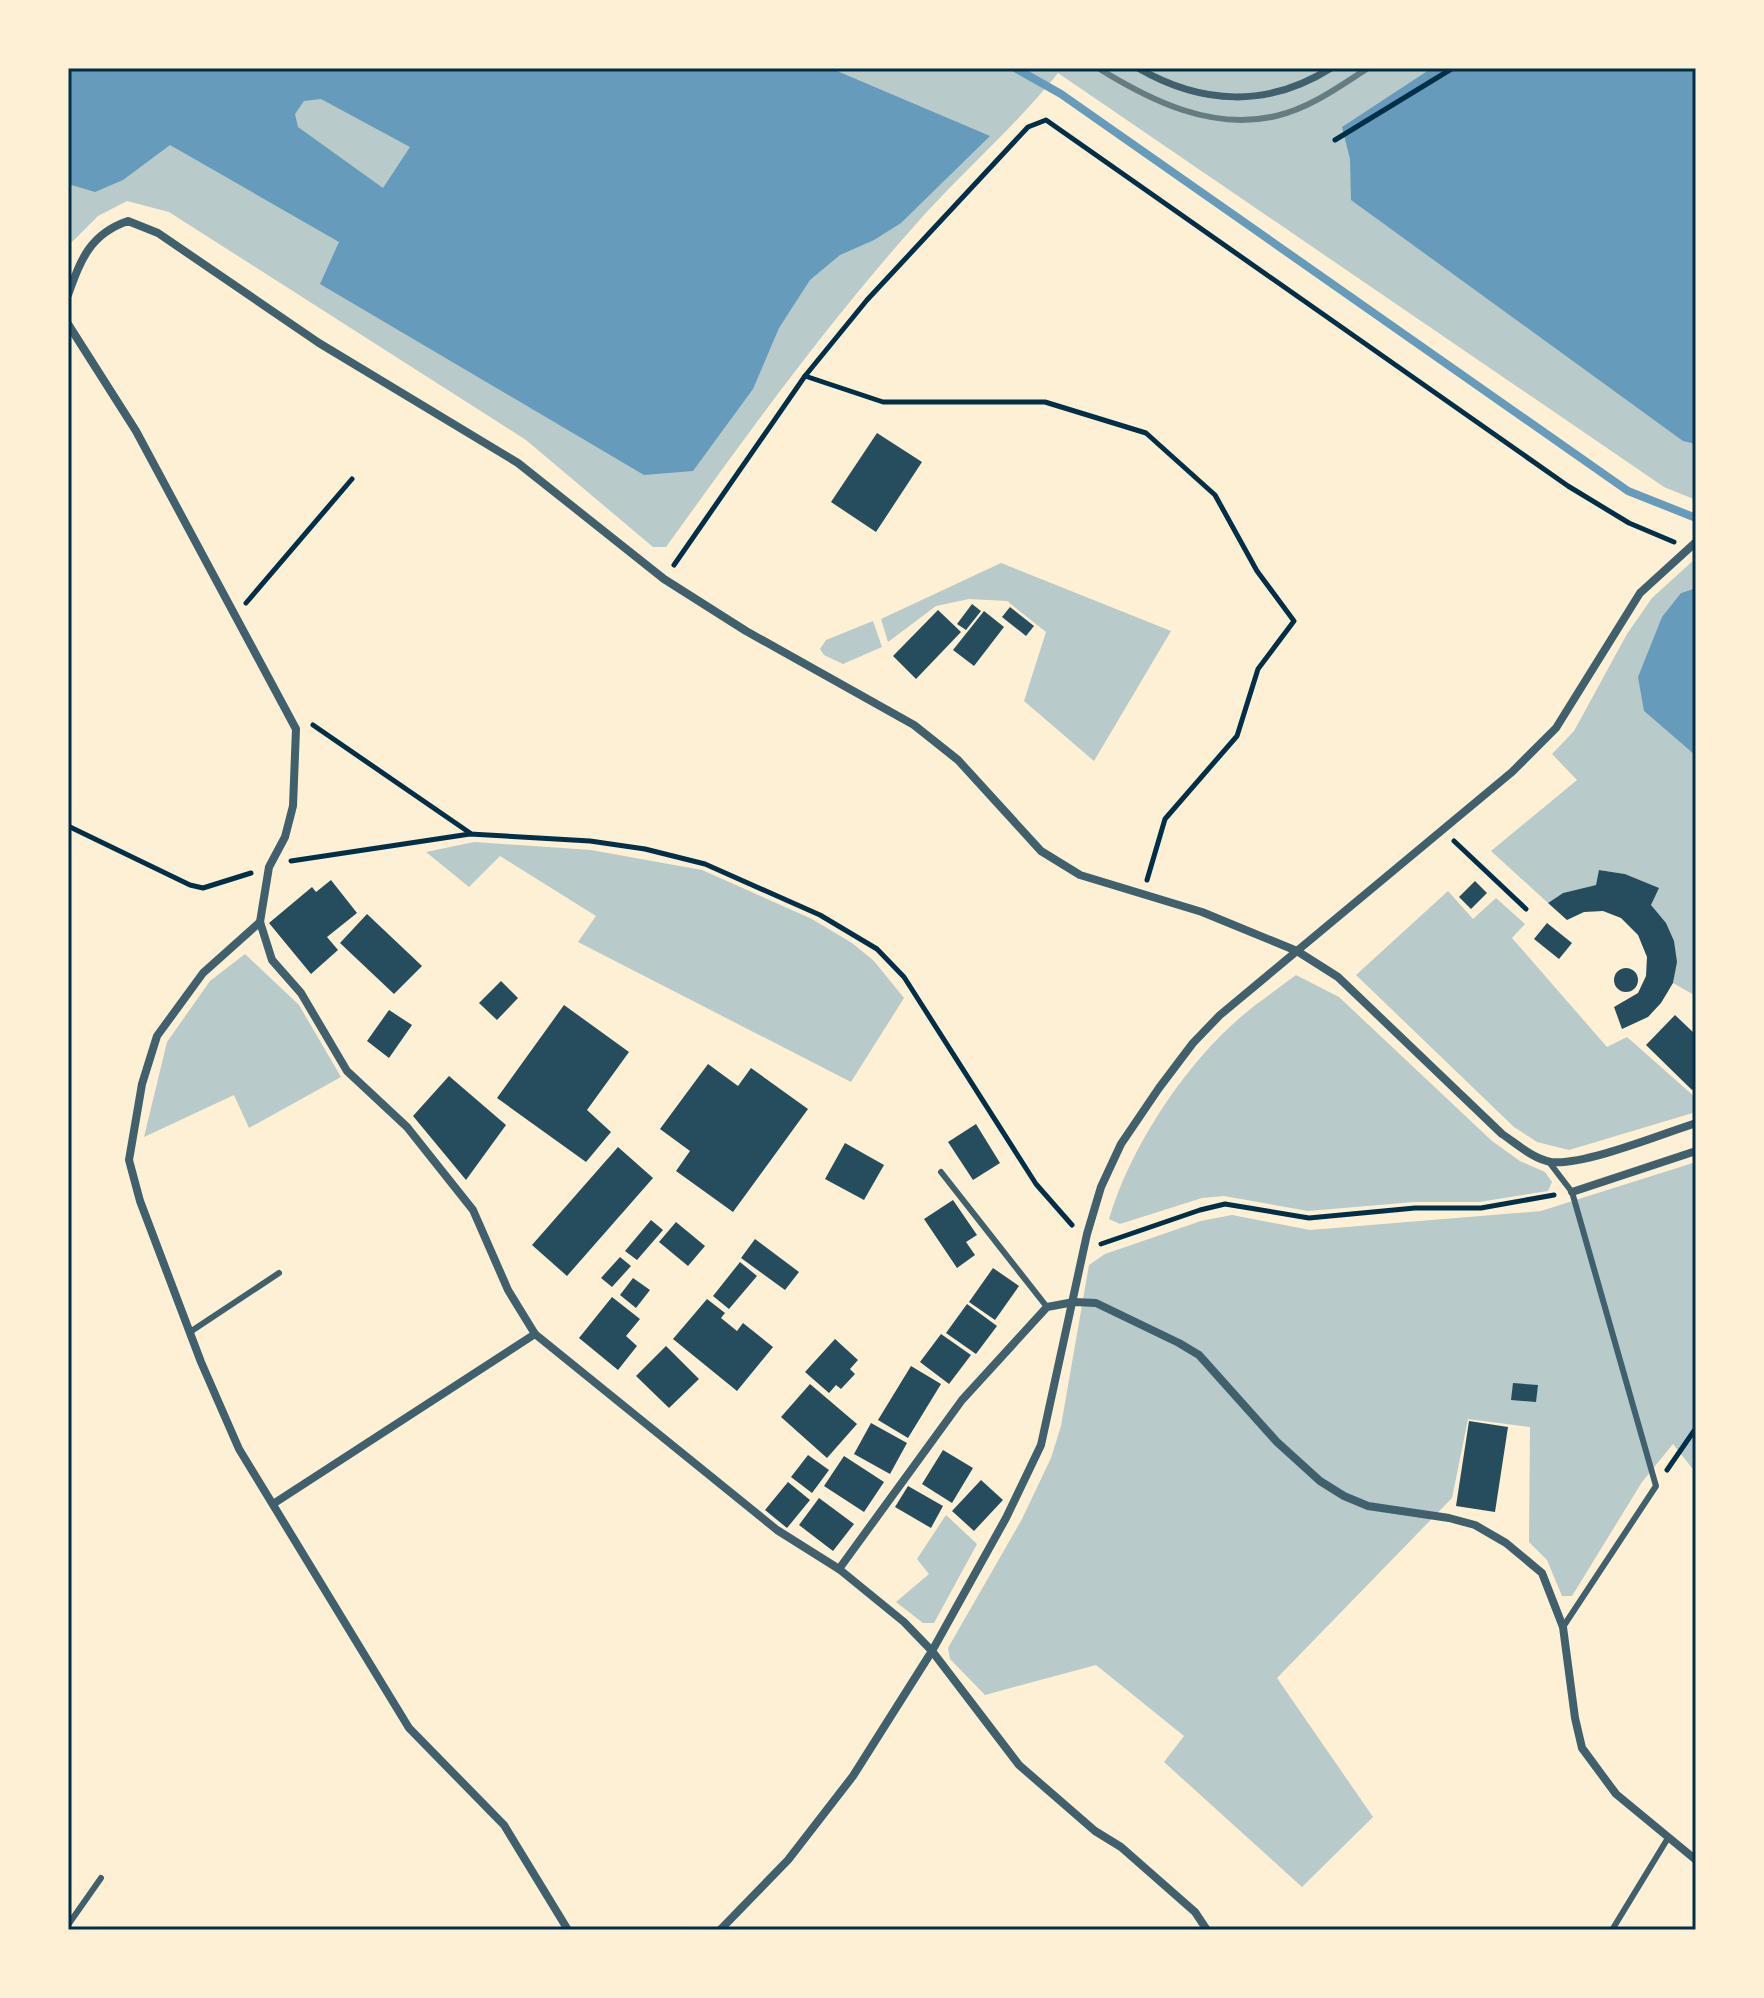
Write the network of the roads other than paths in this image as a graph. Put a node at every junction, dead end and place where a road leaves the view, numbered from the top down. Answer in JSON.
{"nodes":[{"id":1,"x":1138,"y":68,"type":"edge"},
{"id":2,"x":1331,"y":68,"type":"edge"},
{"id":3,"x":68,"y":295,"type":"edge"},
{"id":4,"x":68,"y":324,"type":"edge"},
{"id":5,"x":1693,"y":545,"type":"edge"},
{"id":6,"x":260,"y":922,"type":"junction"},
{"id":7,"x":1297,"y":951,"type":"junction"},
{"id":8,"x":1696,"y":1123,"type":"edge"},
{"id":9,"x":1696,"y":1151,"type":"edge"},
{"id":10,"x":1549,"y":1162,"type":"junction"},
{"id":11,"x":941,"y":1172,"type":"dead end"},
{"id":12,"x":1572,"y":1192,"type":"junction"},
{"id":13,"x":279,"y":1273,"type":"dead end"},
{"id":14,"x":1074,"y":1302,"type":"junction"},
{"id":15,"x":1047,"y":1307,"type":"junction"},
{"id":16,"x":190,"y":1332,"type":"junction"},
{"id":17,"x":535,"y":1334,"type":"junction"},
{"id":18,"x":273,"y":1504,"type":"junction"},
{"id":19,"x":839,"y":1569,"type":"junction"},
{"id":20,"x":1563,"y":1627,"type":"junction"},
{"id":21,"x":932,"y":1651,"type":"junction"},
{"id":22,"x":1668,"y":1838,"type":"junction"},
{"id":23,"x":1696,"y":1860,"type":"edge"},
{"id":24,"x":101,"y":1878,"type":"dead end"},
{"id":25,"x":68,"y":1925,"type":"edge"},
{"id":26,"x":568,"y":1930,"type":"edge"},
{"id":27,"x":720,"y":1930,"type":"edge"},
{"id":28,"x":1207,"y":1930,"type":"edge"},
{"id":29,"x":1612,"y":1930,"type":"edge"}],
"edges":[{"from":1,"to":2,"type":"street"},
{"from":3,"to":7,"type":"street"},
{"from":4,"to":6,"type":"street"},
{"from":5,"to":7,"type":"street"},
{"from":6,"to":16,"type":"street"},
{"from":6,"to":17,"type":"street"},
{"from":7,"to":10,"type":"street"},
{"from":7,"to":14,"type":"street"},
{"from":8,"to":10,"type":"street"},
{"from":9,"to":12,"type":"street"},
{"from":10,"to":12,"type":"lane"},
{"from":11,"to":15,"type":"lane"},
{"from":12,"to":20,"type":"lane"},
{"from":13,"to":16,"type":"lane"},
{"from":14,"to":15,"type":"street"},
{"from":14,"to":20,"type":"street"},
{"from":14,"to":21,"type":"street"},
{"from":15,"to":19,"type":"street"},
{"from":16,"to":18,"type":"street"},
{"from":17,"to":18,"type":"street"},
{"from":17,"to":19,"type":"street"},
{"from":18,"to":26,"type":"street"},
{"from":19,"to":21,"type":"street"},
{"from":20,"to":22,"type":"street"},
{"from":21,"to":27,"type":"street"},
{"from":21,"to":28,"type":"street"},
{"from":22,"to":23,"type":"street"},
{"from":22,"to":29,"type":"lane"},
{"from":24,"to":25,"type":"lane"}]}
